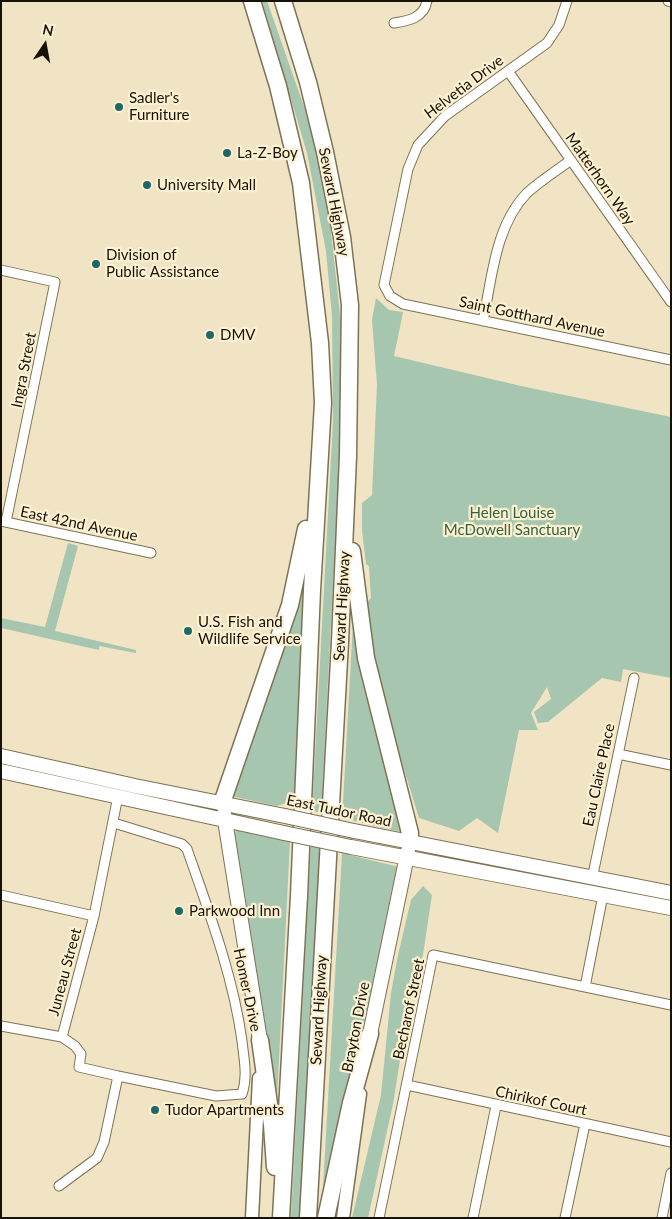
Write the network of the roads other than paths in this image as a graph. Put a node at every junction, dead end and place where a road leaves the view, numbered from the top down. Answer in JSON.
{"nodes":[{"id":1,"x":252,"y":1,"type":"edge"},
{"id":2,"x":283,"y":1,"type":"edge"},
{"id":3,"x":427,"y":1,"type":"edge"},
{"id":4,"x":566,"y":1,"type":"edge"},
{"id":5,"x":394,"y":24,"type":"dead end"},
{"id":6,"x":508,"y":71,"type":"junction"},
{"id":7,"x":571,"y":160,"type":"junction"},
{"id":8,"x":1,"y":270,"type":"edge"},
{"id":9,"x":390,"y":296,"type":"joint"},
{"id":10,"x":671,"y":302,"type":"edge"},
{"id":11,"x":483,"y":320,"type":"junction"},
{"id":12,"x":671,"y":360,"type":"edge"},
{"id":13,"x":323,"y":403,"type":"junction"},
{"id":14,"x":348,"y":456,"type":"junction"},
{"id":15,"x":4,"y":522,"type":"edge"},
{"id":16,"x":151,"y":553,"type":"dead end"},
{"id":17,"x":634,"y":678,"type":"dead end"},
{"id":18,"x":618,"y":754,"type":"junction"},
{"id":19,"x":1,"y":756,"type":"edge"},
{"id":20,"x":671,"y":765,"type":"edge"},
{"id":21,"x":1,"y":771,"type":"edge"},
{"id":22,"x":118,"y":796,"type":"junction"},
{"id":23,"x":222,"y":803,"type":"junction"},
{"id":24,"x":226,"y":821,"type":"junction"},
{"id":25,"x":114,"y":822,"type":"junction"},
{"id":26,"x":408,"y":851,"type":"junction"},
{"id":27,"x":592,"y":879,"type":"junction"},
{"id":28,"x":671,"y":893,"type":"edge"},
{"id":29,"x":1,"y":895,"type":"edge"},
{"id":30,"x":603,"y":895,"type":"junction"},
{"id":31,"x":671,"y":908,"type":"edge"},
{"id":32,"x":94,"y":916,"type":"junction"},
{"id":33,"x":585,"y":987,"type":"junction"},
{"id":34,"x":671,"y":1005,"type":"edge"},
{"id":35,"x":1,"y":1026,"type":"edge"},
{"id":36,"x":370,"y":1034,"type":"junction"},
{"id":37,"x":62,"y":1037,"type":"junction"},
{"id":38,"x":260,"y":1040,"type":"junction"},
{"id":39,"x":118,"y":1076,"type":"junction"},
{"id":40,"x":407,"y":1084,"type":"junction"},
{"id":41,"x":496,"y":1106,"type":"junction"},
{"id":42,"x":585,"y":1124,"type":"junction"},
{"id":43,"x":671,"y":1142,"type":"edge"},
{"id":44,"x":671,"y":1173,"type":"edge"},
{"id":45,"x":60,"y":1186,"type":"dead end"},
{"id":46,"x":252,"y":1218,"type":"edge"},
{"id":47,"x":279,"y":1218,"type":"edge"},
{"id":48,"x":308,"y":1218,"type":"edge"},
{"id":49,"x":326,"y":1218,"type":"edge"},
{"id":50,"x":343,"y":1218,"type":"edge"},
{"id":51,"x":378,"y":1218,"type":"edge"},
{"id":52,"x":473,"y":1218,"type":"edge"},
{"id":53,"x":565,"y":1218,"type":"edge"},
{"id":54,"x":662,"y":1218,"type":"edge"}],
"edges":[{"from":1,"to":13,"type":"highway","name":"Seward Highway"},
{"from":2,"to":14,"type":"highway","name":"Seward Highway"},
{"from":3,"to":5,"type":"street"},
{"from":4,"to":6,"type":"street","name":"Helvetia Drive"},
{"from":6,"to":7,"type":"street","name":"Matterhorn Way"},
{"from":6,"to":9,"type":"street","name":"Helvetia Drive"},
{"from":7,"to":10,"type":"street","name":"Matterhorn Way"},
{"from":7,"to":11,"type":"street"},
{"from":8,"to":15,"type":"street","name":"Ingra Street"},
{"from":9,"to":11,"type":"street","name":"Saint Gotthard Avenue"},
{"from":11,"to":12,"type":"street","name":"Saint Gotthard Avenue"},
{"from":13,"to":23,"type":"highway"},
{"from":13,"to":47,"type":"highway","name":"Seward Highway"},
{"from":14,"to":26,"type":"highway"},
{"from":14,"to":48,"type":"highway","name":"Seward Highway"},
{"from":15,"to":16,"type":"street","name":"East 42nd Avenue"},
{"from":17,"to":18,"type":"street","name":"Eau Claire Place"},
{"from":18,"to":20,"type":"street"},
{"from":18,"to":27,"type":"street","name":"Eau Claire Place"},
{"from":19,"to":23,"type":"main road","name":"East Tudor Road"},
{"from":21,"to":22,"type":"main road","name":"East Tudor Road"},
{"from":22,"to":24,"type":"main road","name":"East Tudor Road"},
{"from":22,"to":25,"type":"street","name":"Juneau Street"},
{"from":23,"to":24,"type":"main road","name":"Homer Drive"},
{"from":23,"to":26,"type":"main road","name":"East Tudor Road","bridge":true},
{"from":24,"to":26,"type":"main road","name":"East Tudor Road","bridge":true},
{"from":24,"to":38,"type":"main road","name":"Homer Drive"},
{"from":25,"to":32,"type":"street","name":"Juneau Street"},
{"from":25,"to":39,"type":"street","name":"Homer Drive"},
{"from":26,"to":27,"type":"main road","name":"East Tudor Road"},
{"from":26,"to":30,"type":"main road","name":"East Tudor Road"},
{"from":26,"to":36,"type":"main road","name":"Brayton Drive"},
{"from":27,"to":28,"type":"main road","name":"East Tudor Road"},
{"from":29,"to":32,"type":"street"},
{"from":30,"to":31,"type":"main road","name":"East Tudor Road"},
{"from":30,"to":33,"type":"street"},
{"from":32,"to":37,"type":"street","name":"Juneau Street"},
{"from":33,"to":34,"type":"street","name":"Becharof Street"},
{"from":33,"to":40,"type":"street","name":"Becharof Street"},
{"from":35,"to":37,"type":"street"},
{"from":36,"to":49,"type":"highway"},
{"from":36,"to":50,"type":"main road","name":"Brayton Drive"},
{"from":37,"to":39,"type":"street","name":"Juneau Street"},
{"from":38,"to":46,"type":"main road","name":"Homer Drive"},
{"from":38,"to":47,"type":"highway"},
{"from":39,"to":45,"type":"street"},
{"from":40,"to":41,"type":"street","name":"Chirikof Court"},
{"from":40,"to":51,"type":"street","name":"Becharof Street"},
{"from":41,"to":42,"type":"street","name":"Chirikof Court"},
{"from":41,"to":52,"type":"street"},
{"from":42,"to":43,"type":"street","name":"Chirikof Court"},
{"from":42,"to":53,"type":"street"},
{"from":44,"to":54,"type":"street"}]}
